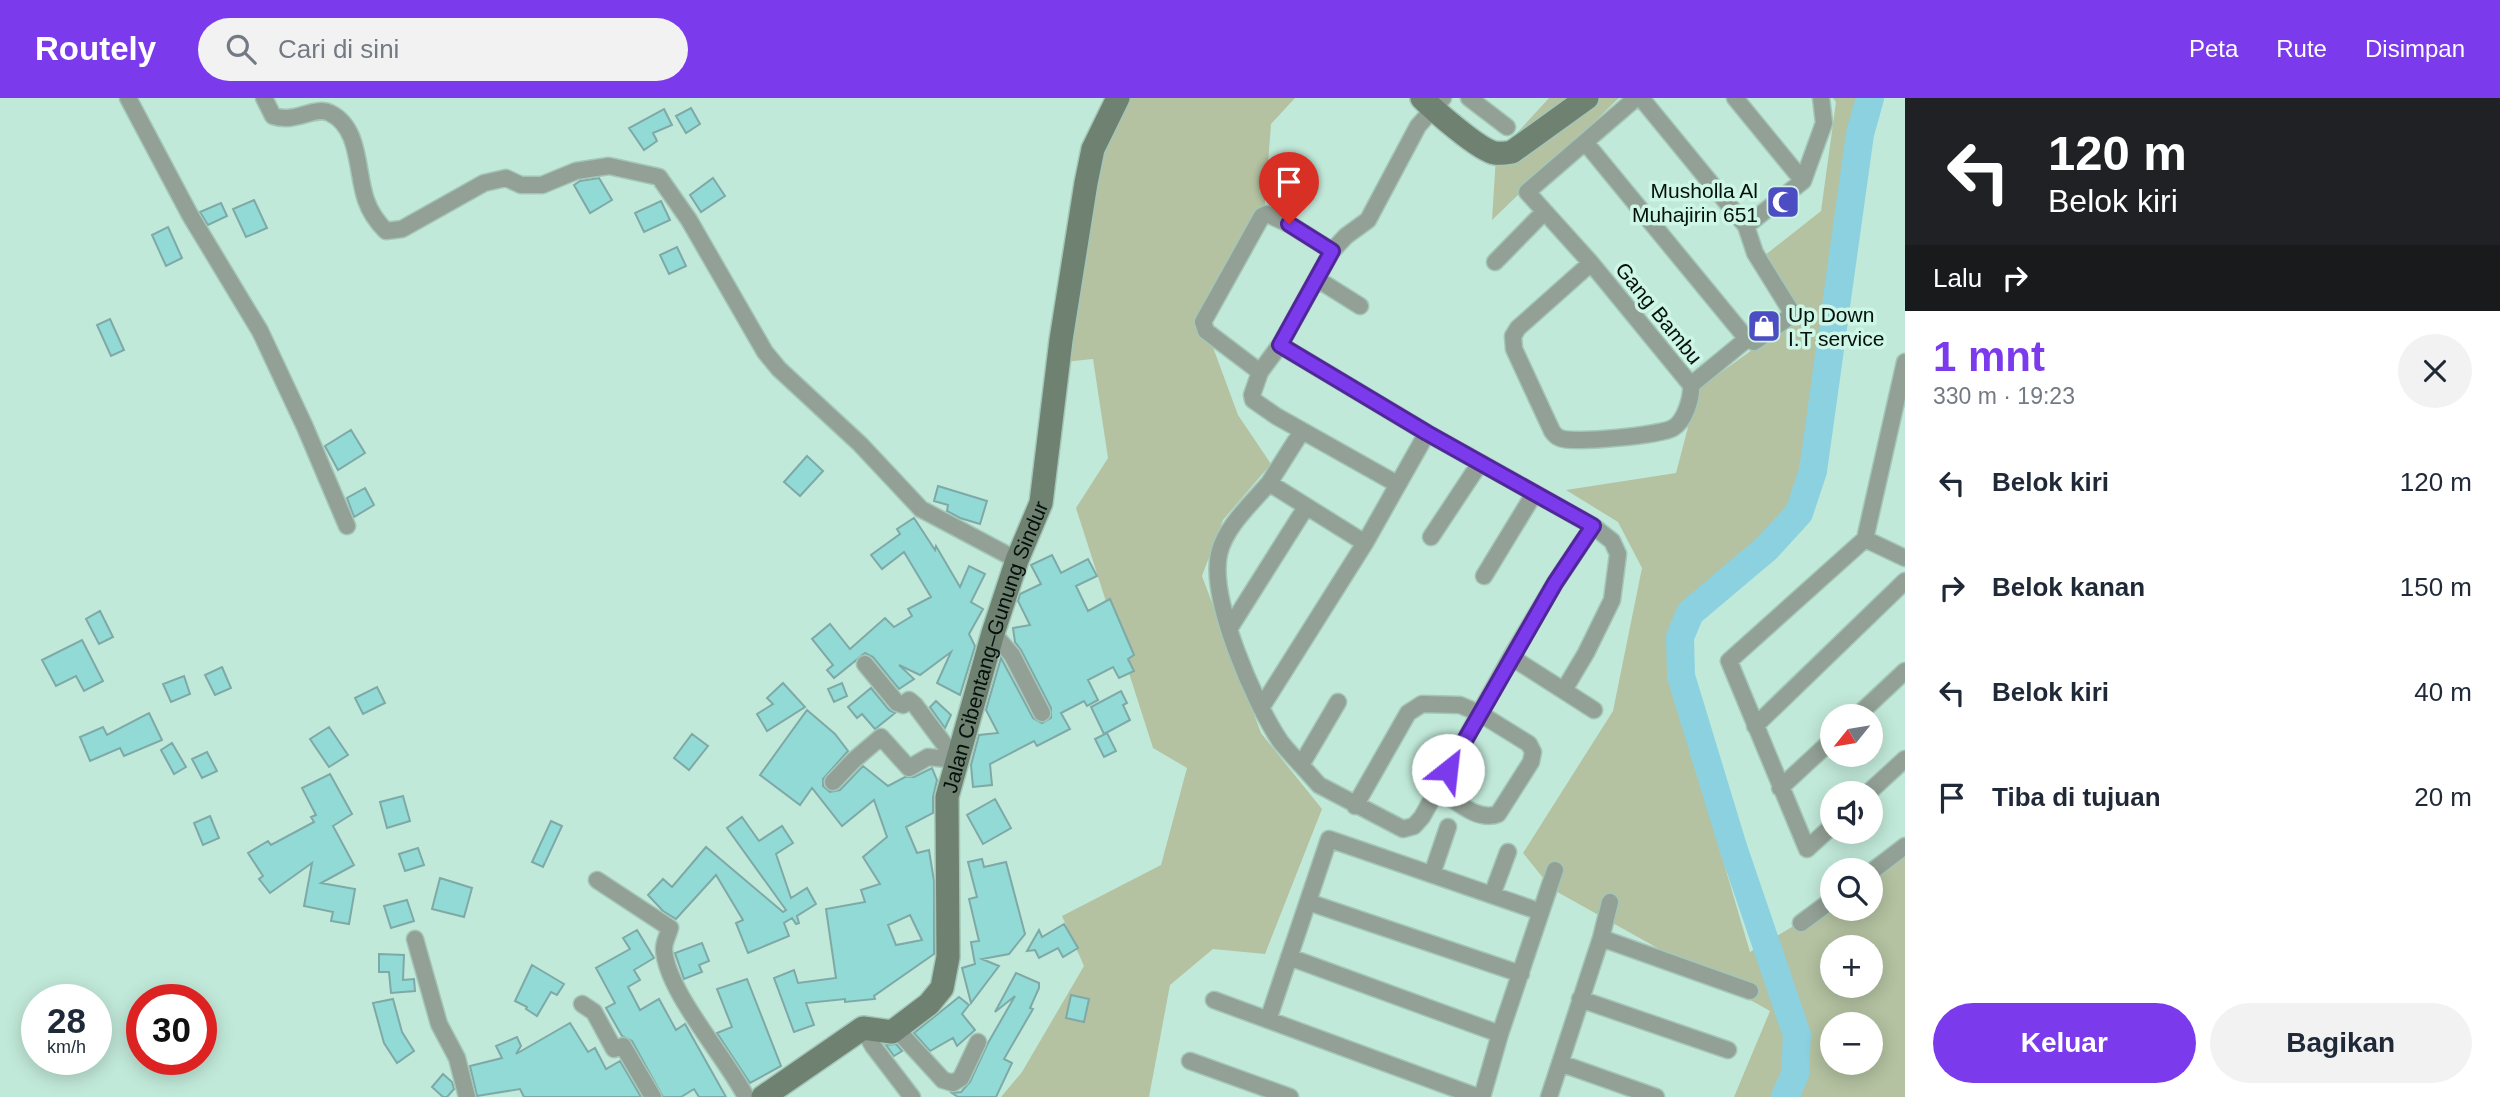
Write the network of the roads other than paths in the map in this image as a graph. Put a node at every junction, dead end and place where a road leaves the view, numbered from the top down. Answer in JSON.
{"nodes":[{"id":1,"x":128,"y":98,"type":"edge"},
{"id":2,"x":264,"y":98,"type":"edge"},
{"id":3,"x":1118,"y":98,"type":"edge"},
{"id":4,"x":1469,"y":98,"type":"edge"},
{"id":5,"x":1587,"y":98,"type":"edge"},
{"id":6,"x":1638,"y":98,"type":"edge"},
{"id":7,"x":1735,"y":98,"type":"edge"},
{"id":8,"x":1821,"y":98,"type":"edge"},
{"id":9,"x":1433,"y":102,"type":"edge"},
{"id":10,"x":1507,"y":127,"type":"dead end"},
{"id":11,"x":1585,"y":142,"type":"junction"},
{"id":12,"x":1803,"y":181,"type":"junction"},
{"id":13,"x":1544,"y":212,"type":"junction"},
{"id":14,"x":1746,"y":226,"type":"junction"},
{"id":15,"x":1332,"y":251,"type":"junction"},
{"id":16,"x":1495,"y":262,"type":"dead end"},
{"id":17,"x":1591,"y":263,"type":"junction"},
{"id":18,"x":1317,"y":279,"type":"junction"},
{"id":19,"x":1360,"y":306,"type":"dead end"},
{"id":20,"x":1747,"y":339,"type":"junction"},
{"id":21,"x":1280,"y":345,"type":"junction"},
{"id":22,"x":1905,"y":362,"type":"edge"},
{"id":23,"x":1260,"y":372,"type":"junction"},
{"id":24,"x":1690,"y":385,"type":"junction"},
{"id":25,"x":1303,"y":430,"type":"junction"},
{"id":26,"x":1427,"y":433,"type":"junction"},
{"id":27,"x":1480,"y":463,"type":"junction"},
{"id":28,"x":1269,"y":484,"type":"junction"},
{"id":29,"x":1398,"y":484,"type":"junction"},
{"id":30,"x":1534,"y":494,"type":"junction"},
{"id":31,"x":1306,"y":507,"type":"junction"},
{"id":32,"x":347,"y":526,"type":"dead end"},
{"id":33,"x":1593,"y":526,"type":"junction"},
{"id":34,"x":1431,"y":537,"type":"dead end"},
{"id":35,"x":1865,"y":539,"type":"junction"},
{"id":36,"x":1365,"y":543,"type":"junction"},
{"id":37,"x":1905,"y":558,"type":"edge"},
{"id":38,"x":1017,"y":560,"type":"junction"},
{"id":39,"x":1484,"y":576,"type":"dead end"},
{"id":40,"x":1905,"y":582,"type":"edge"},
{"id":41,"x":1229,"y":629,"type":"junction"},
{"id":42,"x":993,"y":633,"type":"junction"},
{"id":43,"x":1511,"y":657,"type":"junction"},
{"id":44,"x":865,"y":664,"type":"dead end"},
{"id":45,"x":1905,"y":671,"type":"edge"},
{"id":46,"x":1564,"y":690,"type":"junction"},
{"id":47,"x":1338,"y":702,"type":"dead end"},
{"id":48,"x":1870,"y":704,"type":"edge"},
{"id":49,"x":1261,"y":708,"type":"junction"},
{"id":50,"x":1594,"y":710,"type":"dead end"},
{"id":51,"x":1042,"y":713,"type":"dead end"},
{"id":52,"x":1479,"y":713,"type":"junction"},
{"id":53,"x":1755,"y":726,"type":"junction"},
{"id":54,"x":1820,"y":751,"type":"edge"},
{"id":55,"x":1905,"y":759,"type":"edge"},
{"id":56,"x":956,"y":760,"type":"junction"},
{"id":57,"x":1301,"y":765,"type":"junction"},
{"id":58,"x":1881,"y":781,"type":"edge"},
{"id":59,"x":833,"y":782,"type":"dead end"},
{"id":60,"x":1780,"y":788,"type":"junction"},
{"id":61,"x":1437,"y":789,"type":"junction"},
{"id":62,"x":1355,"y":806,"type":"junction"},
{"id":63,"x":1448,"y":827,"type":"dead end"},
{"id":64,"x":1820,"y":837,"type":"edge"},
{"id":65,"x":1905,"y":846,"type":"edge"},
{"id":66,"x":1508,"y":852,"type":"dead end"},
{"id":67,"x":1883,"y":863,"type":"edge"},
{"id":68,"x":1555,"y":870,"type":"dead end"},
{"id":69,"x":1432,"y":874,"type":"junction"},
{"id":70,"x":597,"y":880,"type":"dead end"},
{"id":71,"x":1492,"y":895,"type":"junction"},
{"id":72,"x":1308,"y":902,"type":"junction"},
{"id":73,"x":1610,"y":902,"type":"dead end"},
{"id":74,"x":1820,"y":909,"type":"edge"},
{"id":75,"x":1541,"y":912,"type":"junction"},
{"id":76,"x":1801,"y":923,"type":"dead end"},
{"id":77,"x":1601,"y":938,"type":"junction"},
{"id":78,"x":415,"y":939,"type":"dead end"},
{"id":79,"x":1289,"y":957,"type":"junction"},
{"id":80,"x":1521,"y":974,"type":"junction"},
{"id":81,"x":1750,"y":991,"type":"dead end"},
{"id":82,"x":1580,"y":999,"type":"junction"},
{"id":83,"x":1214,"y":1000,"type":"dead end"},
{"id":84,"x":582,"y":1004,"type":"dead end"},
{"id":85,"x":1268,"y":1020,"type":"junction"},
{"id":86,"x":863,"y":1028,"type":"junction"},
{"id":87,"x":892,"y":1032,"type":"junction"},
{"id":88,"x":1500,"y":1034,"type":"junction"},
{"id":89,"x":978,"y":1042,"type":"dead end"},
{"id":90,"x":1728,"y":1049,"type":"dead end"},
{"id":91,"x":1190,"y":1060,"type":"dead end"},
{"id":92,"x":1560,"y":1063,"type":"junction"},
{"id":93,"x":467,"y":1097,"type":"edge"},
{"id":94,"x":653,"y":1097,"type":"edge"},
{"id":95,"x":746,"y":1097,"type":"edge"},
{"id":96,"x":763,"y":1097,"type":"edge"},
{"id":97,"x":912,"y":1097,"type":"edge"},
{"id":98,"x":1290,"y":1097,"type":"edge"},
{"id":99,"x":1480,"y":1097,"type":"edge"},
{"id":100,"x":1549,"y":1097,"type":"edge"},
{"id":101,"x":1656,"y":1097,"type":"edge"}],
"edges":[{"from":1,"to":32,"type":"street"},
{"from":2,"to":38,"type":"street"},
{"from":3,"to":38,"type":"street","name":"Jalan Cibentang–Gunung Sindur"},
{"from":4,"to":10,"type":"street"},
{"from":5,"to":9,"type":"street"},
{"from":6,"to":11,"type":"street"},
{"from":6,"to":14,"type":"street"},
{"from":7,"to":12,"type":"street"},
{"from":8,"to":12,"type":"street"},
{"from":9,"to":15,"type":"street"},
{"from":11,"to":13,"type":"street"},
{"from":11,"to":20,"type":"street"},
{"from":12,"to":14,"type":"street"},
{"from":13,"to":16,"type":"street"},
{"from":13,"to":17,"type":"street","name":"Gang Bambu"},
{"from":14,"to":20,"type":"street"},
{"from":15,"to":18,"type":"street"},
{"from":15,"to":23,"type":"street"},
{"from":17,"to":24,"type":"street","name":"Gang Bambu"},
{"from":17,"to":24,"type":"street","name":"Gang Bambu"},
{"from":18,"to":19,"type":"street"},
{"from":18,"to":21,"type":"street"},
{"from":20,"to":24,"type":"street"},
{"from":21,"to":23,"type":"street"},
{"from":21,"to":26,"type":"street"},
{"from":22,"to":35,"type":"street"},
{"from":23,"to":25,"type":"street"},
{"from":25,"to":28,"type":"street"},
{"from":25,"to":29,"type":"street"},
{"from":26,"to":27,"type":"street"},
{"from":26,"to":29,"type":"street"},
{"from":27,"to":30,"type":"street"},
{"from":27,"to":34,"type":"street"},
{"from":28,"to":31,"type":"street"},
{"from":28,"to":41,"type":"street"},
{"from":29,"to":36,"type":"street"},
{"from":30,"to":33,"type":"street"},
{"from":30,"to":39,"type":"street"},
{"from":31,"to":36,"type":"street"},
{"from":31,"to":41,"type":"street"},
{"from":33,"to":43,"type":"street"},
{"from":33,"to":46,"type":"street"},
{"from":35,"to":37,"type":"street"},
{"from":35,"to":53,"type":"street"},
{"from":36,"to":49,"type":"street"},
{"from":38,"to":42,"type":"street","name":"Jalan Cibentang–Gunung Sindur"},
{"from":40,"to":53,"type":"street"},
{"from":41,"to":49,"type":"street"},
{"from":42,"to":51,"type":"street"},
{"from":42,"to":56,"type":"street","name":"Jalan Cibentang–Gunung Sindur"},
{"from":43,"to":46,"type":"street"},
{"from":43,"to":52,"type":"street"},
{"from":44,"to":56,"type":"street"},
{"from":45,"to":48,"type":"street"},
{"from":46,"to":50,"type":"street"},
{"from":47,"to":57,"type":"street"},
{"from":49,"to":57,"type":"street"},
{"from":52,"to":61,"type":"street"},
{"from":52,"to":61,"type":"street"},
{"from":52,"to":62,"type":"street"},
{"from":53,"to":60,"type":"street"},
{"from":54,"to":60,"type":"street"},
{"from":55,"to":58,"type":"street"},
{"from":56,"to":59,"type":"street"},
{"from":56,"to":87,"type":"street","name":"Jalan Cibentang–Gunung Sindur"},
{"from":57,"to":62,"type":"street"},
{"from":60,"to":64,"type":"street"},
{"from":61,"to":62,"type":"street"},
{"from":63,"to":69,"type":"street"},
{"from":65,"to":67,"type":"street"},
{"from":66,"to":71,"type":"street"},
{"from":68,"to":75,"type":"street"},
{"from":69,"to":71,"type":"street"},
{"from":69,"to":72,"type":"street"},
{"from":70,"to":95,"type":"street"},
{"from":71,"to":75,"type":"street"},
{"from":72,"to":79,"type":"street"},
{"from":72,"to":80,"type":"street"},
{"from":73,"to":77,"type":"street"},
{"from":74,"to":76,"type":"street"},
{"from":75,"to":80,"type":"street"},
{"from":77,"to":81,"type":"street"},
{"from":77,"to":82,"type":"street"},
{"from":78,"to":93,"type":"street"},
{"from":79,"to":85,"type":"street"},
{"from":79,"to":88,"type":"street"},
{"from":80,"to":88,"type":"street"},
{"from":82,"to":90,"type":"street"},
{"from":82,"to":92,"type":"street"},
{"from":83,"to":85,"type":"street"},
{"from":84,"to":94,"type":"street"},
{"from":85,"to":99,"type":"street"},
{"from":86,"to":87,"type":"street"},
{"from":86,"to":96,"type":"street"},
{"from":86,"to":97,"type":"street"},
{"from":87,"to":89,"type":"street"},
{"from":88,"to":99,"type":"street"},
{"from":91,"to":98,"type":"street"},
{"from":92,"to":100,"type":"street"},
{"from":92,"to":101,"type":"street"}]}
